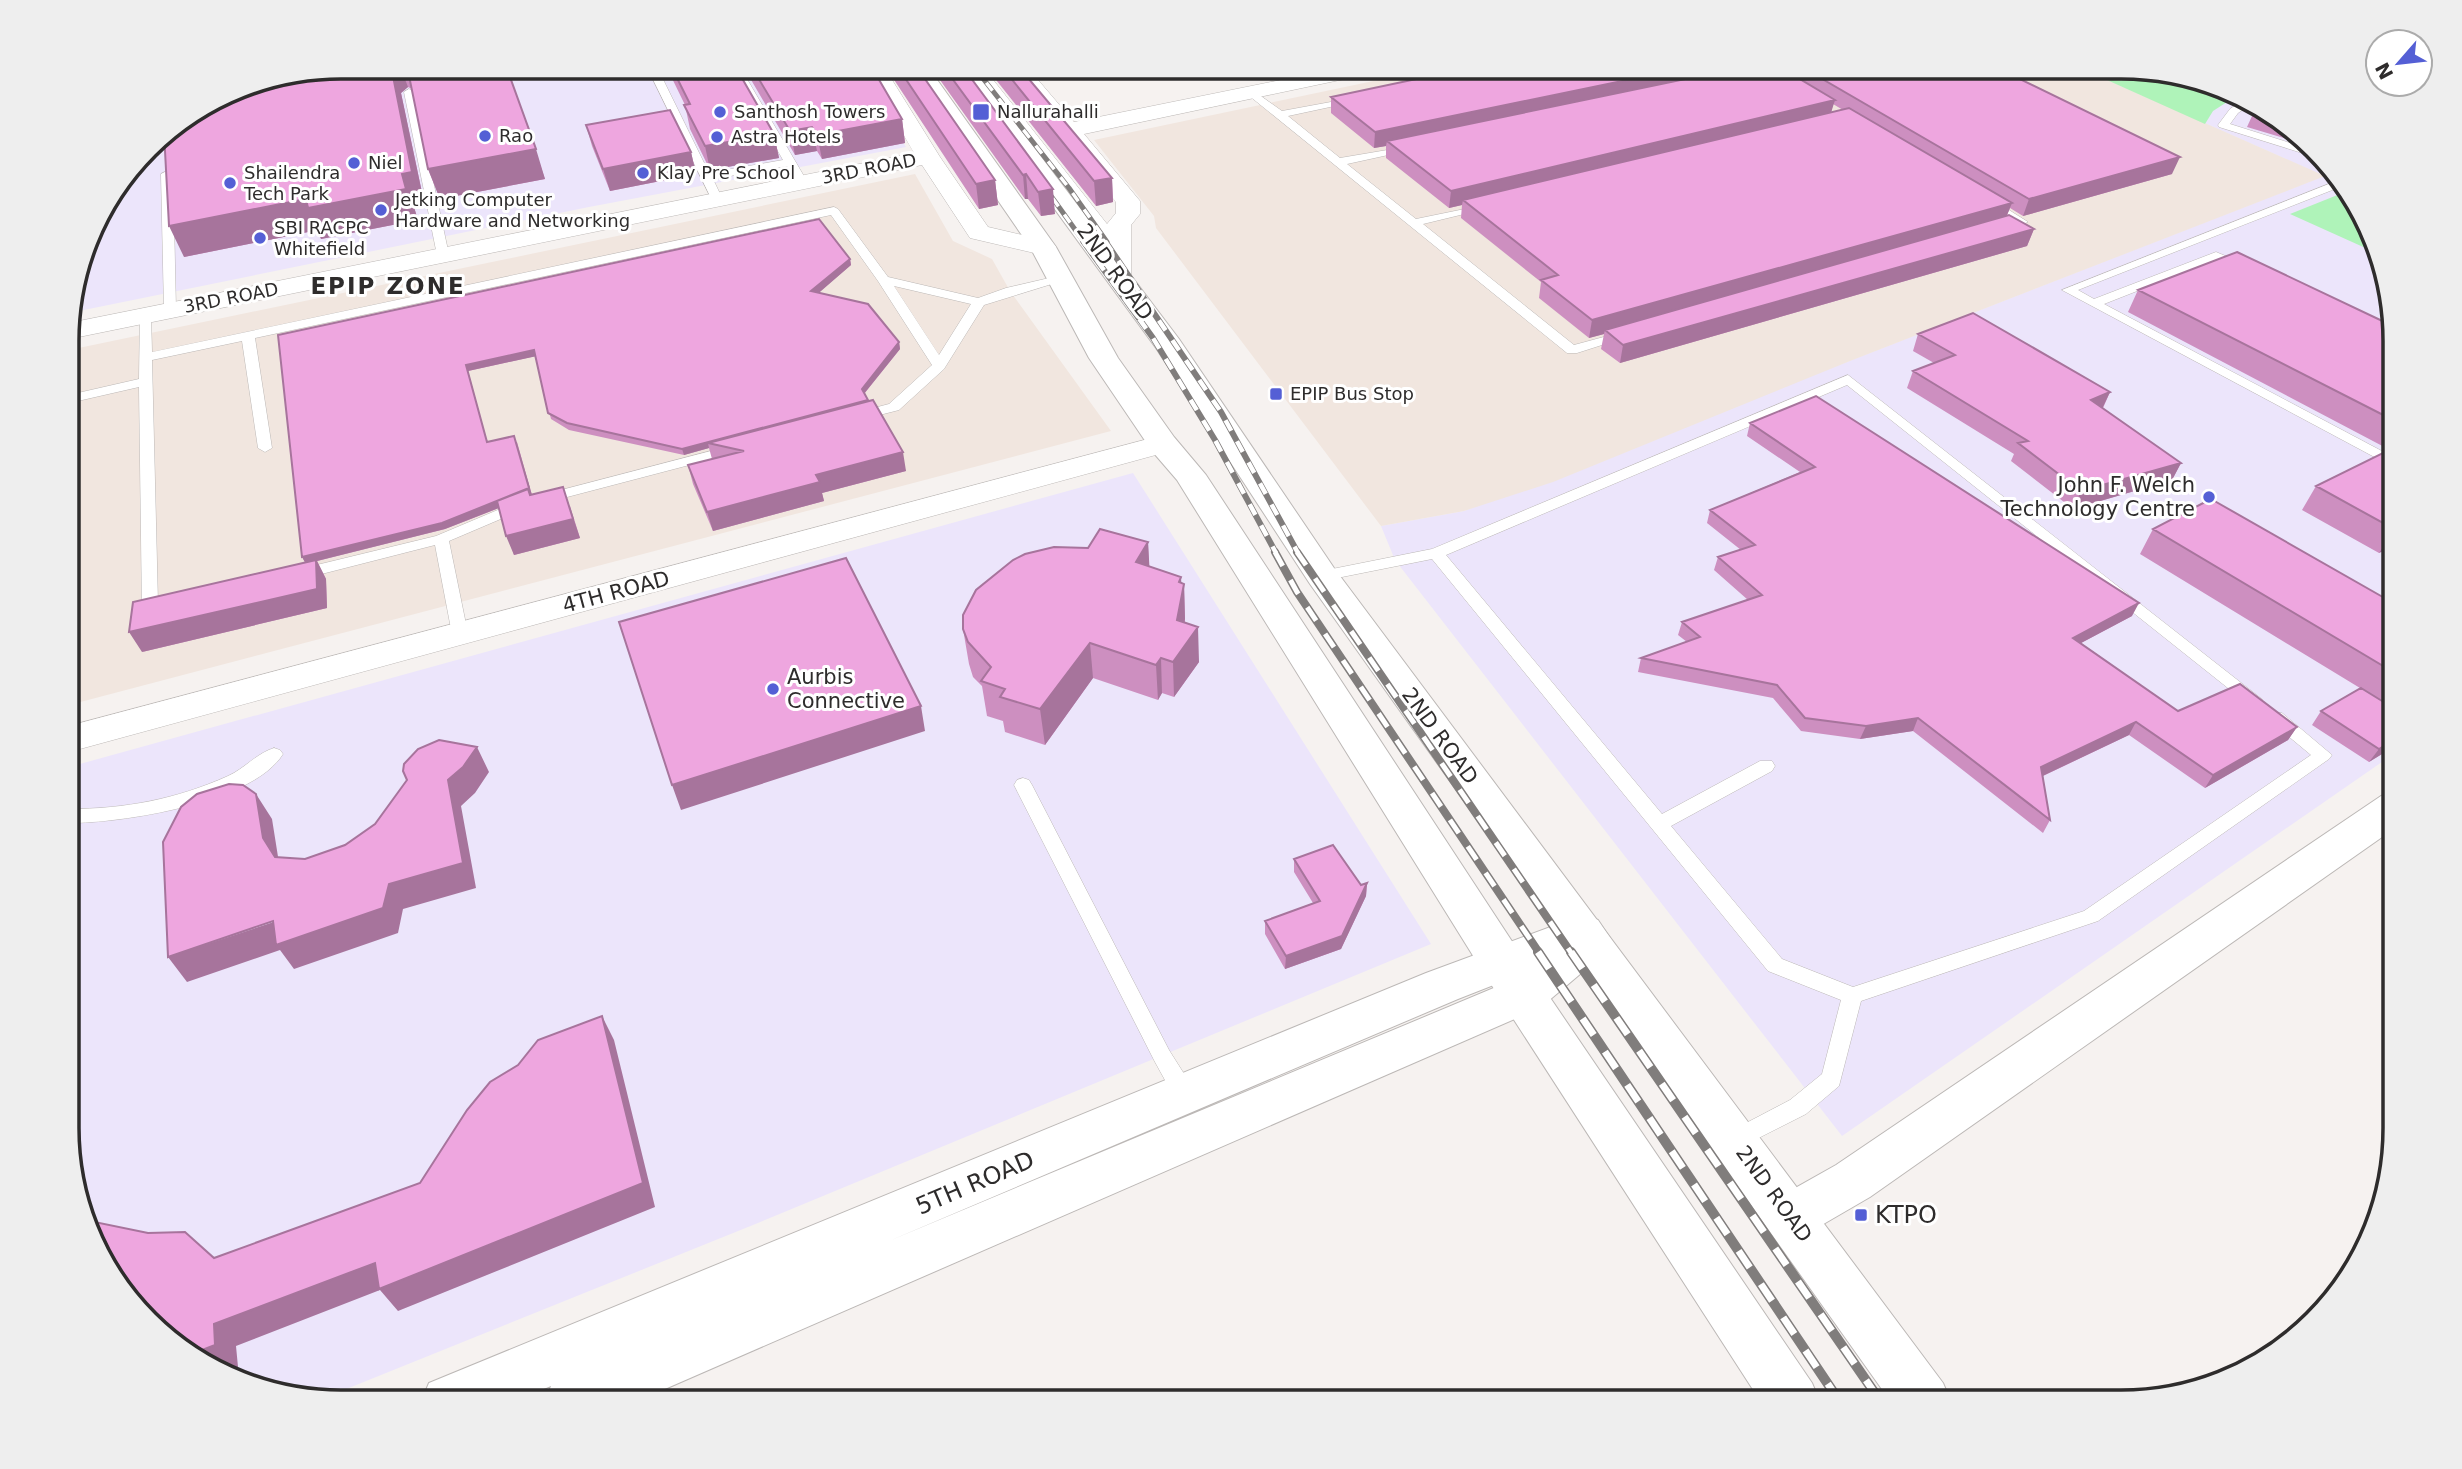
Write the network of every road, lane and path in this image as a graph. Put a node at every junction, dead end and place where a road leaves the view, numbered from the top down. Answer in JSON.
{"nodes":[{"id":1,"x":658,"y":79,"type":"edge"},
{"id":2,"x":742,"y":79,"type":"edge"},
{"id":3,"x":882,"y":79,"type":"edge"},
{"id":4,"x":926,"y":79,"type":"edge"},
{"id":5,"x":972,"y":79,"type":"edge"},
{"id":6,"x":987,"y":79,"type":"edge"},
{"id":7,"x":1027,"y":79,"type":"edge"},
{"id":8,"x":1312,"y":79,"type":"edge"},
{"id":9,"x":409,"y":92,"type":"edge"},
{"id":10,"x":1251,"y":92,"type":"junction"},
{"id":11,"x":1360,"y":98,"type":"edge"},
{"id":12,"x":2239,"y":107,"type":"edge"},
{"id":13,"x":1279,"y":115,"type":"junction"},
{"id":14,"x":1069,"y":130,"type":"junction"},
{"id":15,"x":1418,"y":145,"type":"edge"},
{"id":16,"x":2300,"y":150,"type":"edge"},
{"id":17,"x":166,"y":156,"type":"edge"},
{"id":18,"x":928,"y":157,"type":"junction"},
{"id":19,"x":1338,"y":162,"type":"junction"},
{"id":20,"x":796,"y":172,"type":"junction"},
{"id":21,"x":2333,"y":187,"type":"edge"},
{"id":22,"x":711,"y":189,"type":"junction"},
{"id":23,"x":1976,"y":194,"type":"edge"},
{"id":24,"x":1495,"y":203,"type":"edge"},
{"id":25,"x":1414,"y":223,"type":"junction"},
{"id":26,"x":1983,"y":233,"type":"edge"},
{"id":27,"x":1043,"y":247,"type":"junction"},
{"id":28,"x":443,"y":255,"type":"junction"},
{"id":29,"x":1118,"y":260,"type":"junction"},
{"id":30,"x":2252,"y":273,"type":"edge"},
{"id":31,"x":1062,"y":279,"type":"junction"},
{"id":32,"x":884,"y":281,"type":"junction"},
{"id":33,"x":979,"y":302,"type":"junction"},
{"id":34,"x":2094,"y":304,"type":"junction"},
{"id":35,"x":170,"y":310,"type":"junction"},
{"id":36,"x":145,"y":316,"type":"junction"},
{"id":37,"x":79,"y":329,"type":"edge"},
{"id":38,"x":1639,"y":331,"type":"edge"},
{"id":39,"x":248,"y":336,"type":"junction"},
{"id":40,"x":145,"y":358,"type":"junction"},
{"id":41,"x":939,"y":366,"type":"junction"},
{"id":42,"x":145,"y":382,"type":"junction"},
{"id":43,"x":79,"y":397,"type":"edge"},
{"id":44,"x":841,"y":421,"type":"edge"},
{"id":45,"x":1163,"y":444,"type":"junction"},
{"id":46,"x":749,"y":445,"type":"edge"},
{"id":47,"x":265,"y":448,"type":"dead end"},
{"id":48,"x":2383,"y":458,"type":"edge"},
{"id":49,"x":441,"y":539,"type":"junction"},
{"id":50,"x":1436,"y":553,"type":"junction"},
{"id":51,"x":1322,"y":576,"type":"junction"},
{"id":52,"x":282,"y":578,"type":"edge"},
{"id":53,"x":176,"y":604,"type":"edge"},
{"id":54,"x":460,"y":634,"type":"junction"},
{"id":55,"x":79,"y":737,"type":"edge"},
{"id":56,"x":274,"y":754,"type":"dead end"},
{"id":57,"x":1766,"y":766,"type":"dead end"},
{"id":58,"x":1023,"y":785,"type":"dead end"},
{"id":59,"x":2383,"y":815,"type":"edge"},
{"id":60,"x":79,"y":816,"type":"edge"},
{"id":61,"x":1659,"y":824,"type":"junction"},
{"id":62,"x":1587,"y":936,"type":"junction"},
{"id":63,"x":1512,"y":978,"type":"junction"},
{"id":64,"x":1852,"y":996,"type":"junction"},
{"id":65,"x":1185,"y":1095,"type":"junction"},
{"id":66,"x":1735,"y":1140,"type":"junction"},
{"id":67,"x":1790,"y":1217,"type":"junction"},
{"id":68,"x":477,"y":1390,"type":"edge"},
{"id":69,"x":599,"y":1390,"type":"edge"},
{"id":70,"x":1785,"y":1390,"type":"edge"},
{"id":71,"x":1915,"y":1390,"type":"edge"}],
"edges":[{"from":1,"to":22,"type":"lane"},
{"from":2,"to":20,"type":"lane"},
{"from":3,"to":18,"type":"street"},
{"from":4,"to":27,"type":"main road"},
{"from":5,"to":29,"type":"main road","name":"2ND ROAD"},
{"from":6,"to":29,"type":"lane"},
{"from":7,"to":14,"type":"street"},
{"from":8,"to":10,"type":"street"},
{"from":9,"to":28,"type":"lane"},
{"from":10,"to":13,"type":"lane"},
{"from":10,"to":14,"type":"street"},
{"from":11,"to":13,"type":"lane"},
{"from":12,"to":16,"type":"lane"},
{"from":13,"to":19,"type":"lane"},
{"from":14,"to":29,"type":"street"},
{"from":15,"to":19,"type":"lane"},
{"from":17,"to":35,"type":"lane"},
{"from":18,"to":20,"type":"street","name":"3RD ROAD"},
{"from":18,"to":27,"type":"street"},
{"from":19,"to":25,"type":"lane"},
{"from":20,"to":22,"type":"street","name":"3RD ROAD"},
{"from":20,"to":22,"type":"lane"},
{"from":21,"to":34,"type":"lane"},
{"from":22,"to":28,"type":"street","name":"3RD ROAD"},
{"from":23,"to":26,"type":"lane"},
{"from":24,"to":25,"type":"lane"},
{"from":25,"to":38,"type":"lane"},
{"from":27,"to":31,"type":"main road"},
{"from":28,"to":35,"type":"street","name":"3RD ROAD"},
{"from":29,"to":51,"type":"main road","name":"2ND ROAD"},
{"from":30,"to":34,"type":"lane"},
{"from":31,"to":33,"type":"lane"},
{"from":31,"to":45,"type":"main road"},
{"from":32,"to":33,"type":"lane"},
{"from":32,"to":39,"type":"lane"},
{"from":32,"to":41,"type":"lane"},
{"from":33,"to":41,"type":"lane"},
{"from":34,"to":48,"type":"lane"},
{"from":35,"to":36,"type":"street","name":"3RD ROAD"},
{"from":36,"to":37,"type":"street","name":"3RD ROAD"},
{"from":36,"to":40,"type":"lane"},
{"from":39,"to":40,"type":"lane"},
{"from":39,"to":47,"type":"lane"},
{"from":40,"to":42,"type":"lane"},
{"from":41,"to":44,"type":"lane"},
{"from":42,"to":43,"type":"lane"},
{"from":42,"to":53,"type":"lane"},
{"from":45,"to":54,"type":"street","name":"4TH ROAD"},
{"from":45,"to":63,"type":"main road"},
{"from":46,"to":49,"type":"lane"},
{"from":49,"to":52,"type":"lane"},
{"from":49,"to":54,"type":"lane"},
{"from":50,"to":51,"type":"lane"},
{"from":50,"to":61,"type":"lane"},
{"from":50,"to":64,"type":"lane"},
{"from":51,"to":62,"type":"main road","name":"2ND ROAD"},
{"from":54,"to":55,"type":"street","name":"4TH ROAD"},
{"from":56,"to":60,"type":"lane"},
{"from":57,"to":61,"type":"lane"},
{"from":58,"to":65,"type":"lane"},
{"from":59,"to":67,"type":"main road"},
{"from":61,"to":64,"type":"lane"},
{"from":62,"to":63,"type":"main road"},
{"from":62,"to":66,"type":"main road","name":"2ND ROAD"},
{"from":63,"to":65,"type":"main road","name":"5TH ROAD"},
{"from":63,"to":69,"type":"main road","name":"5TH ROAD"},
{"from":63,"to":70,"type":"main road"},
{"from":64,"to":66,"type":"lane"},
{"from":65,"to":68,"type":"main road","name":"5TH ROAD"},
{"from":66,"to":67,"type":"main road","name":"2ND ROAD"},
{"from":67,"to":71,"type":"main road","name":"2ND ROAD"}]}
